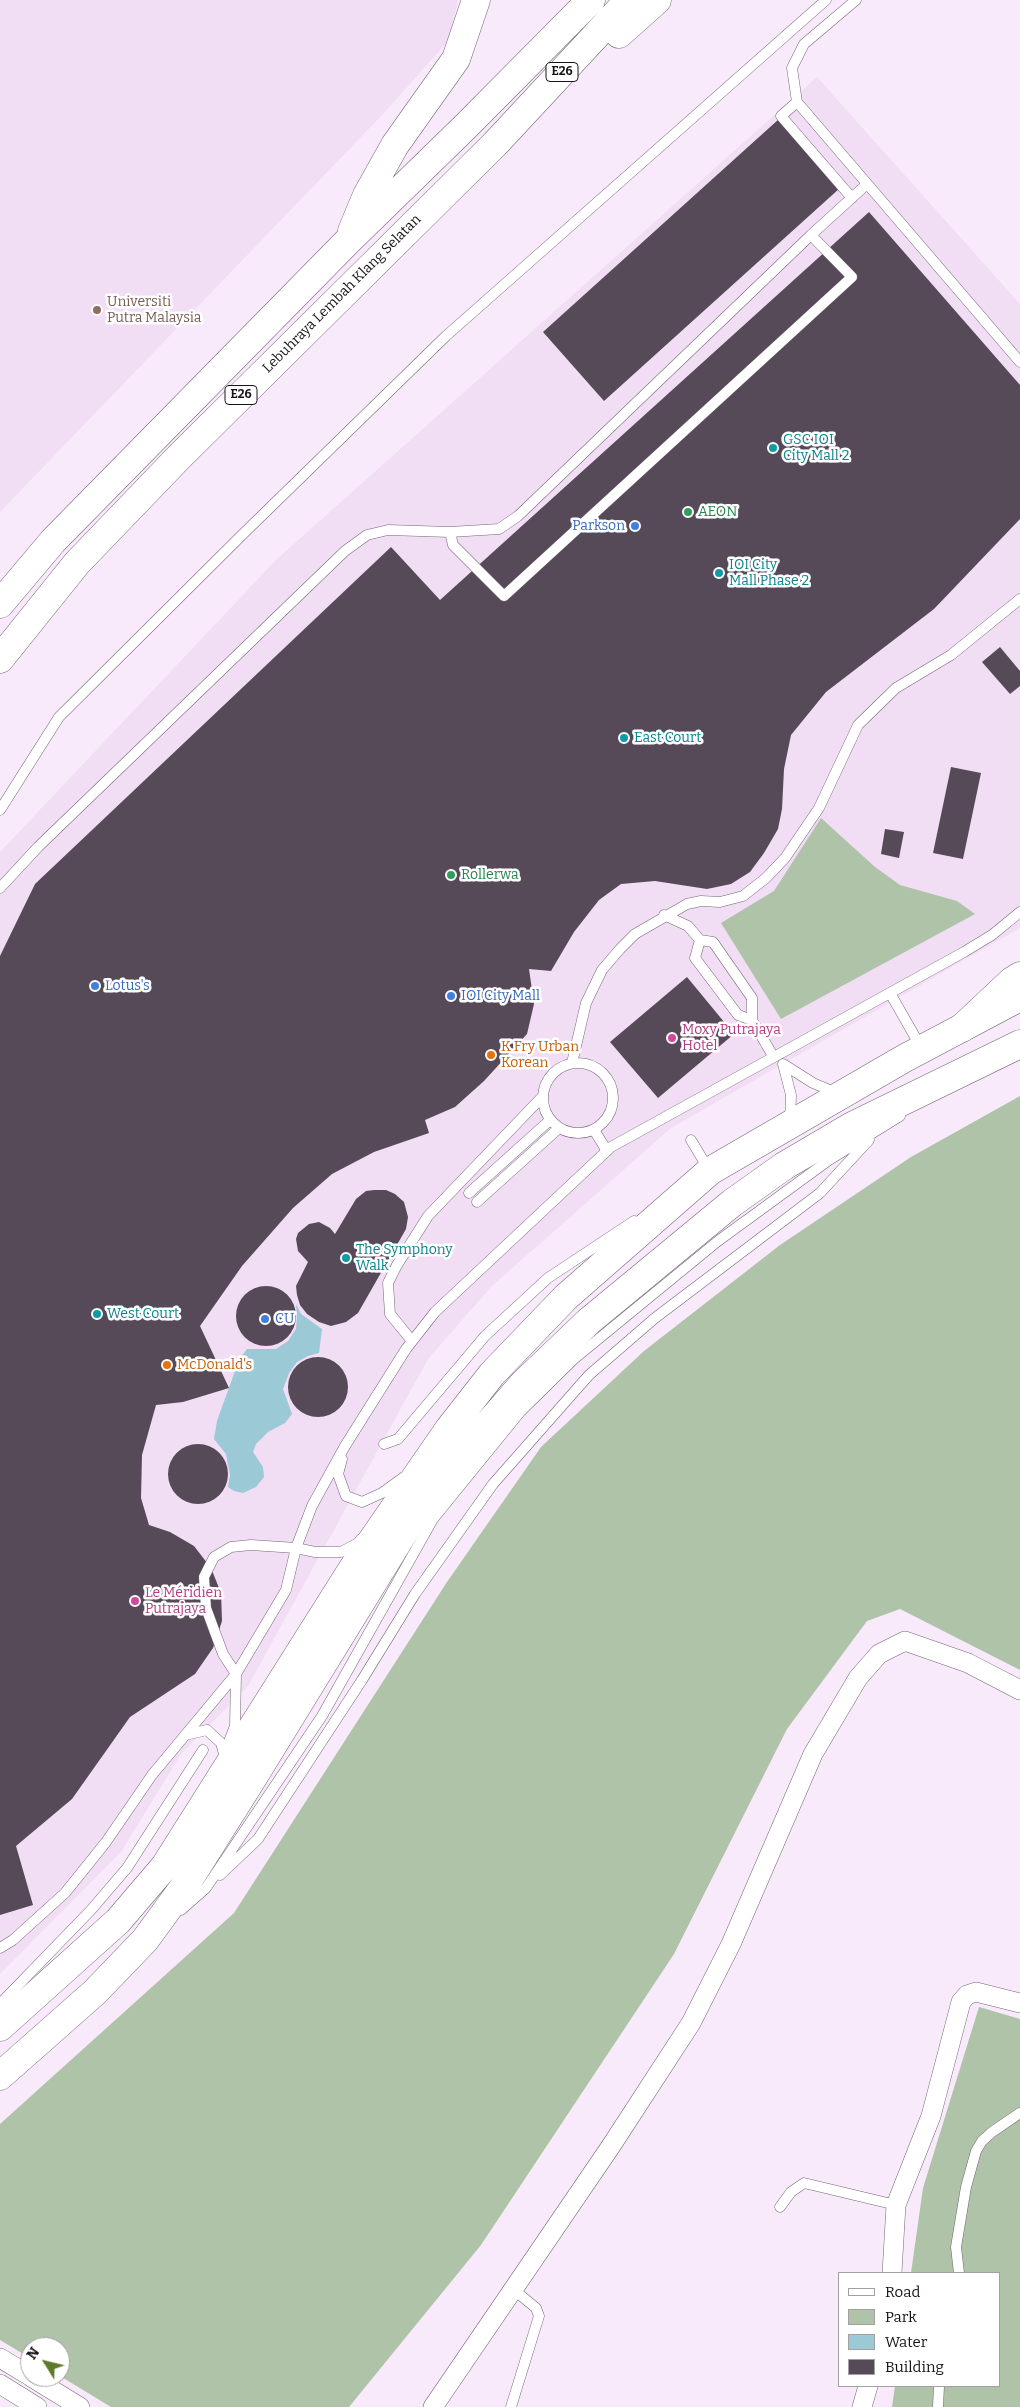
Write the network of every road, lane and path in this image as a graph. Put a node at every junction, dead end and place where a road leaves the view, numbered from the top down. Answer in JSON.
{"nodes":[{"id":1,"x":476,"y":0,"type":"edge"},
{"id":2,"x":591,"y":0,"type":"edge"},
{"id":3,"x":630,"y":0,"type":"edge"},
{"id":4,"x":657,"y":0,"type":"edge"},
{"id":5,"x":826,"y":0,"type":"edge"},
{"id":6,"x":856,"y":0,"type":"edge"},
{"id":7,"x":797,"y":102,"type":"junction"},
{"id":8,"x":495,"y":144,"type":"junction"},
{"id":9,"x":867,"y":184,"type":"junction"},
{"id":10,"x":852,"y":198,"type":"junction"},
{"id":11,"x":811,"y":235,"type":"junction"},
{"id":12,"x":347,"y":242,"type":"junction"},
{"id":13,"x":1020,"y":362,"type":"edge"},
{"id":14,"x":450,"y":532,"type":"junction"},
{"id":15,"x":1020,"y":599,"type":"edge"},
{"id":16,"x":0,"y":604,"type":"edge"},
{"id":17,"x":0,"y":659,"type":"edge"},
{"id":18,"x":0,"y":810,"type":"edge"},
{"id":19,"x":0,"y":888,"type":"edge"},
{"id":20,"x":1020,"y":912,"type":"edge"},
{"id":21,"x":664,"y":915,"type":"junction"},
{"id":22,"x":700,"y":940,"type":"junction"},
{"id":23,"x":1020,"y":976,"type":"edge"},
{"id":24,"x":890,"y":993,"type":"junction"},
{"id":25,"x":1020,"y":997,"type":"edge"},
{"id":26,"x":752,"y":1020,"type":"junction"},
{"id":27,"x":962,"y":1028,"type":"junction"},
{"id":28,"x":1020,"y":1044,"type":"edge"},
{"id":29,"x":922,"y":1049,"type":"junction"},
{"id":30,"x":773,"y":1056,"type":"junction"},
{"id":31,"x":572,"y":1062,"type":"junction"},
{"id":32,"x":972,"y":1069,"type":"junction"},
{"id":33,"x":840,"y":1095,"type":"junction"},
{"id":34,"x":542,"y":1097,"type":"junction"},
{"id":35,"x":550,"y":1120,"type":"junction"},
{"id":36,"x":790,"y":1123,"type":"junction"},
{"id":37,"x":559,"y":1128,"type":"junction"},
{"id":38,"x":594,"y":1130,"type":"junction"},
{"id":39,"x":879,"y":1130,"type":"junction"},
{"id":40,"x":691,"y":1140,"type":"dead end"},
{"id":41,"x":607,"y":1151,"type":"junction"},
{"id":42,"x":710,"y":1171,"type":"junction"},
{"id":43,"x":469,"y":1193,"type":"dead end"},
{"id":44,"x":477,"y":1202,"type":"dead end"},
{"id":45,"x":412,"y":1341,"type":"junction"},
{"id":46,"x":449,"y":1428,"type":"junction"},
{"id":47,"x":384,"y":1444,"type":"dead end"},
{"id":48,"x":345,"y":1446,"type":"junction"},
{"id":49,"x":403,"y":1478,"type":"junction"},
{"id":50,"x":296,"y":1548,"type":"junction"},
{"id":51,"x":236,"y":1674,"type":"junction"},
{"id":52,"x":1020,"y":1690,"type":"edge"},
{"id":53,"x":185,"y":1735,"type":"junction"},
{"id":54,"x":203,"y":1750,"type":"dead end"},
{"id":55,"x":224,"y":1754,"type":"junction"},
{"id":56,"x":199,"y":1809,"type":"junction"},
{"id":57,"x":206,"y":1888,"type":"junction"},
{"id":58,"x":145,"y":1940,"type":"junction"},
{"id":59,"x":0,"y":1948,"type":"edge"},
{"id":60,"x":1020,"y":2003,"type":"edge"},
{"id":61,"x":0,"y":2004,"type":"edge"},
{"id":62,"x":0,"y":2027,"type":"edge"},
{"id":63,"x":0,"y":2076,"type":"edge"},
{"id":64,"x":1020,"y":2113,"type":"edge"},
{"id":65,"x":896,"y":2205,"type":"junction"},
{"id":66,"x":780,"y":2207,"type":"dead end"},
{"id":67,"x":892,"y":2272,"type":"edge"},
{"id":68,"x":958,"y":2272,"type":"edge"},
{"id":69,"x":513,"y":2289,"type":"junction"},
{"id":70,"x":0,"y":2358,"type":"edge"},
{"id":71,"x":20,"y":2371,"type":"edge"},
{"id":72,"x":0,"y":2384,"type":"edge"},
{"id":73,"x":47,"y":2387,"type":"edge"},
{"id":74,"x":868,"y":2387,"type":"edge"},
{"id":75,"x":939,"y":2387,"type":"edge"},
{"id":76,"x":37,"y":2407,"type":"edge"},
{"id":77,"x":80,"y":2407,"type":"edge"},
{"id":78,"x":433,"y":2407,"type":"edge"},
{"id":79,"x":511,"y":2407,"type":"edge"},
{"id":80,"x":862,"y":2407,"type":"edge"},
{"id":81,"x":938,"y":2407,"type":"edge"}],
"edges":[{"from":1,"to":12,"type":"main road"},
{"from":2,"to":12,"type":"main road","number":"E26"},
{"from":3,"to":8,"type":"main road","name":"Lebuhraya Lembah Klang Selatan","number":"E26"},
{"from":4,"to":8,"type":"main road"},
{"from":5,"to":18,"type":"lane"},
{"from":6,"to":7,"type":"lane"},
{"from":7,"to":9,"type":"lane"},
{"from":7,"to":10,"type":"lane"},
{"from":8,"to":17,"type":"main road","name":"Lebuhraya Lembah Klang Selatan","number":"E26"},
{"from":9,"to":10,"type":"lane"},
{"from":9,"to":13,"type":"lane"},
{"from":10,"to":11,"type":"lane"},
{"from":11,"to":14,"type":"lane"},
{"from":11,"to":14,"type":"lane"},
{"from":12,"to":16,"type":"main road","number":"E26"},
{"from":14,"to":19,"type":"lane"},
{"from":15,"to":21,"type":"lane"},
{"from":20,"to":24,"type":"lane"},
{"from":21,"to":22,"type":"lane"},
{"from":21,"to":31,"type":"lane"},
{"from":22,"to":26,"type":"lane"},
{"from":22,"to":26,"type":"lane"},
{"from":23,"to":27,"type":"main road"},
{"from":24,"to":29,"type":"lane"},
{"from":24,"to":30,"type":"lane"},
{"from":25,"to":27,"type":"main road"},
{"from":26,"to":30,"type":"lane"},
{"from":27,"to":29,"type":"main road"},
{"from":28,"to":32,"type":"main road"},
{"from":29,"to":33,"type":"main road"},
{"from":30,"to":41,"type":"lane"},
{"from":31,"to":34,"type":"lane"},
{"from":31,"to":38,"type":"lane"},
{"from":32,"to":39,"type":"lane"},
{"from":32,"to":58,"type":"main road"},
{"from":33,"to":36,"type":"main road"},
{"from":33,"to":36,"type":"lane"},
{"from":34,"to":35,"type":"lane"},
{"from":34,"to":45,"type":"lane"},
{"from":35,"to":37,"type":"lane"},
{"from":35,"to":43,"type":"lane"},
{"from":36,"to":42,"type":"main road"},
{"from":37,"to":38,"type":"lane"},
{"from":37,"to":44,"type":"lane"},
{"from":38,"to":41,"type":"lane"},
{"from":39,"to":57,"type":"lane"},
{"from":39,"to":57,"type":"lane"},
{"from":40,"to":42,"type":"lane"},
{"from":41,"to":45,"type":"lane"},
{"from":42,"to":46,"type":"main road"},
{"from":42,"to":47,"type":"lane"},
{"from":45,"to":48,"type":"lane"},
{"from":46,"to":49,"type":"lane"},
{"from":46,"to":56,"type":"main road"},
{"from":48,"to":49,"type":"lane"},
{"from":48,"to":50,"type":"lane"},
{"from":49,"to":50,"type":"lane"},
{"from":50,"to":51,"type":"lane"},
{"from":50,"to":51,"type":"lane"},
{"from":51,"to":53,"type":"lane"},
{"from":51,"to":55,"type":"lane"},
{"from":52,"to":69,"type":"street"},
{"from":53,"to":55,"type":"lane"},
{"from":53,"to":59,"type":"lane"},
{"from":54,"to":61,"type":"lane"},
{"from":55,"to":56,"type":"lane"},
{"from":56,"to":62,"type":"main road"},
{"from":57,"to":58,"type":"lane"},
{"from":58,"to":63,"type":"main road"},
{"from":60,"to":65,"type":"street"},
{"from":64,"to":68,"type":"lane"},
{"from":65,"to":66,"type":"lane"},
{"from":65,"to":67,"type":"street"},
{"from":69,"to":78,"type":"street"},
{"from":69,"to":79,"type":"lane"},
{"from":70,"to":71,"type":"street"},
{"from":72,"to":76,"type":"street"},
{"from":73,"to":77,"type":"street"},
{"from":74,"to":80,"type":"street"},
{"from":75,"to":81,"type":"lane"}]}
